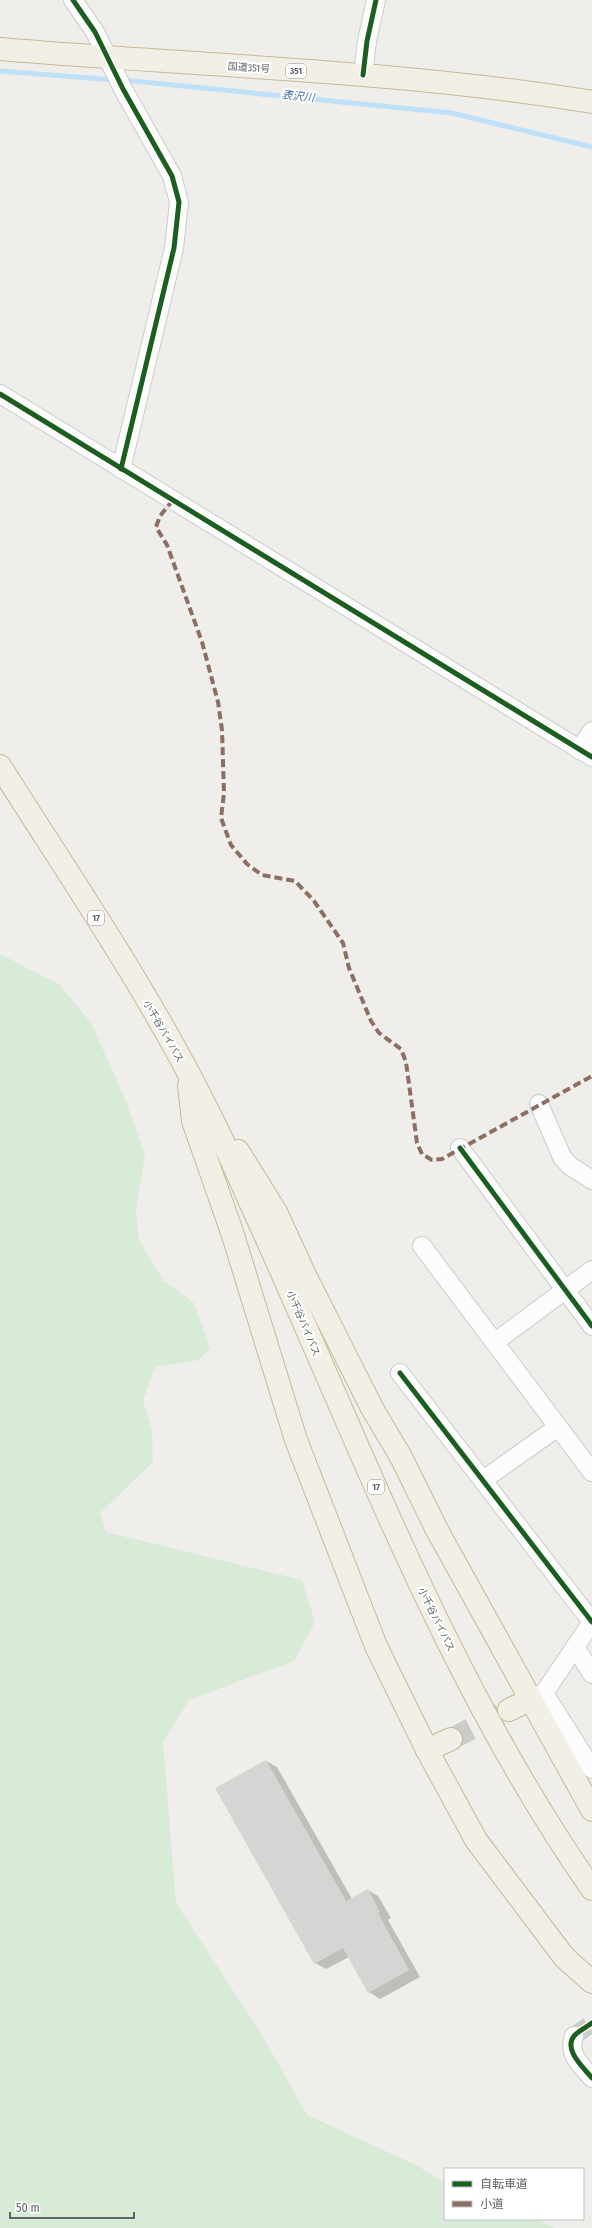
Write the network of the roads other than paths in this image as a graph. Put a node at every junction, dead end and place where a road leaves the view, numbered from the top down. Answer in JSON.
{"nodes":[{"id":1,"x":73,"y":0,"type":"edge"},
{"id":2,"x":376,"y":0,"type":"edge"},
{"id":3,"x":0,"y":49,"type":"edge"},
{"id":4,"x":116,"y":74,"type":"junction"},
{"id":5,"x":362,"y":76,"type":"junction"},
{"id":6,"x":592,"y":102,"type":"edge"},
{"id":7,"x":0,"y":394,"type":"edge"},
{"id":8,"x":122,"y":469,"type":"junction"},
{"id":9,"x":592,"y":731,"type":"edge"},
{"id":10,"x":586,"y":753,"type":"edge"},
{"id":11,"x":0,"y":766,"type":"edge"},
{"id":12,"x":187,"y":1071,"type":"junction"},
{"id":13,"x":539,"y":1104,"type":"dead end"},
{"id":14,"x":205,"y":1105,"type":"junction"},
{"id":15,"x":460,"y":1148,"type":"dead end"},
{"id":16,"x":592,"y":1180,"type":"edge"},
{"id":17,"x":422,"y":1246,"type":"dead end"},
{"id":18,"x":592,"y":1270,"type":"edge"},
{"id":19,"x":565,"y":1290,"type":"junction"},
{"id":20,"x":592,"y":1326,"type":"edge"},
{"id":21,"x":494,"y":1342,"type":"junction"},
{"id":22,"x":400,"y":1373,"type":"dead end"},
{"id":23,"x":558,"y":1427,"type":"junction"},
{"id":24,"x":592,"y":1472,"type":"edge"},
{"id":25,"x":483,"y":1480,"type":"junction"},
{"id":26,"x":592,"y":1622,"type":"edge"},
{"id":27,"x":575,"y":1647,"type":"junction"},
{"id":28,"x":592,"y":1674,"type":"edge"},
{"id":29,"x":538,"y":1696,"type":"junction"},
{"id":30,"x":509,"y":1710,"type":"tunnel mouth"},
{"id":31,"x":451,"y":1739,"type":"tunnel mouth"},
{"id":32,"x":427,"y":1750,"type":"junction"},
{"id":33,"x":592,"y":1769,"type":"edge"},
{"id":34,"x":592,"y":1810,"type":"edge"},
{"id":35,"x":592,"y":1889,"type":"edge"},
{"id":36,"x":592,"y":1982,"type":"edge"},
{"id":37,"x":574,"y":2036,"type":"dead end"},
{"id":38,"x":592,"y":2078,"type":"edge"}],
"edges":[{"from":1,"to":4,"type":"street"},
{"from":2,"to":5,"type":"street"},
{"from":3,"to":4,"type":"highway","name":"国道351号","number":"351"},
{"from":4,"to":5,"type":"highway","name":"国道351号","number":"351"},
{"from":4,"to":8,"type":"street"},
{"from":5,"to":6,"type":"highway","name":"国道351号","number":"351"},
{"from":7,"to":8,"type":"street"},
{"from":8,"to":10,"type":"street"},
{"from":9,"to":10,"type":"street"},
{"from":11,"to":12,"type":"highway","name":"小千谷バイパス","number":"17"},
{"from":12,"to":14,"type":"highway","name":"小千谷バイパス","number":"17"},
{"from":12,"to":32,"type":"highway"},
{"from":13,"to":16,"type":"street"},
{"from":14,"to":29,"type":"highway"},
{"from":14,"to":35,"type":"highway","name":"小千谷バイパス","number":"17"},
{"from":15,"to":19,"type":"street"},
{"from":17,"to":21,"type":"street"},
{"from":18,"to":19,"type":"street"},
{"from":19,"to":20,"type":"street"},
{"from":19,"to":21,"type":"street"},
{"from":21,"to":23,"type":"street"},
{"from":22,"to":25,"type":"street"},
{"from":23,"to":24,"type":"street"},
{"from":23,"to":25,"type":"street"},
{"from":25,"to":26,"type":"street"},
{"from":26,"to":27,"type":"street"},
{"from":27,"to":28,"type":"street"},
{"from":27,"to":29,"type":"street"},
{"from":29,"to":30,"type":"highway"},
{"from":29,"to":33,"type":"street"},
{"from":29,"to":34,"type":"highway"},
{"from":31,"to":32,"type":"highway"},
{"from":32,"to":36,"type":"highway"},
{"from":37,"to":38,"type":"street"}]}
